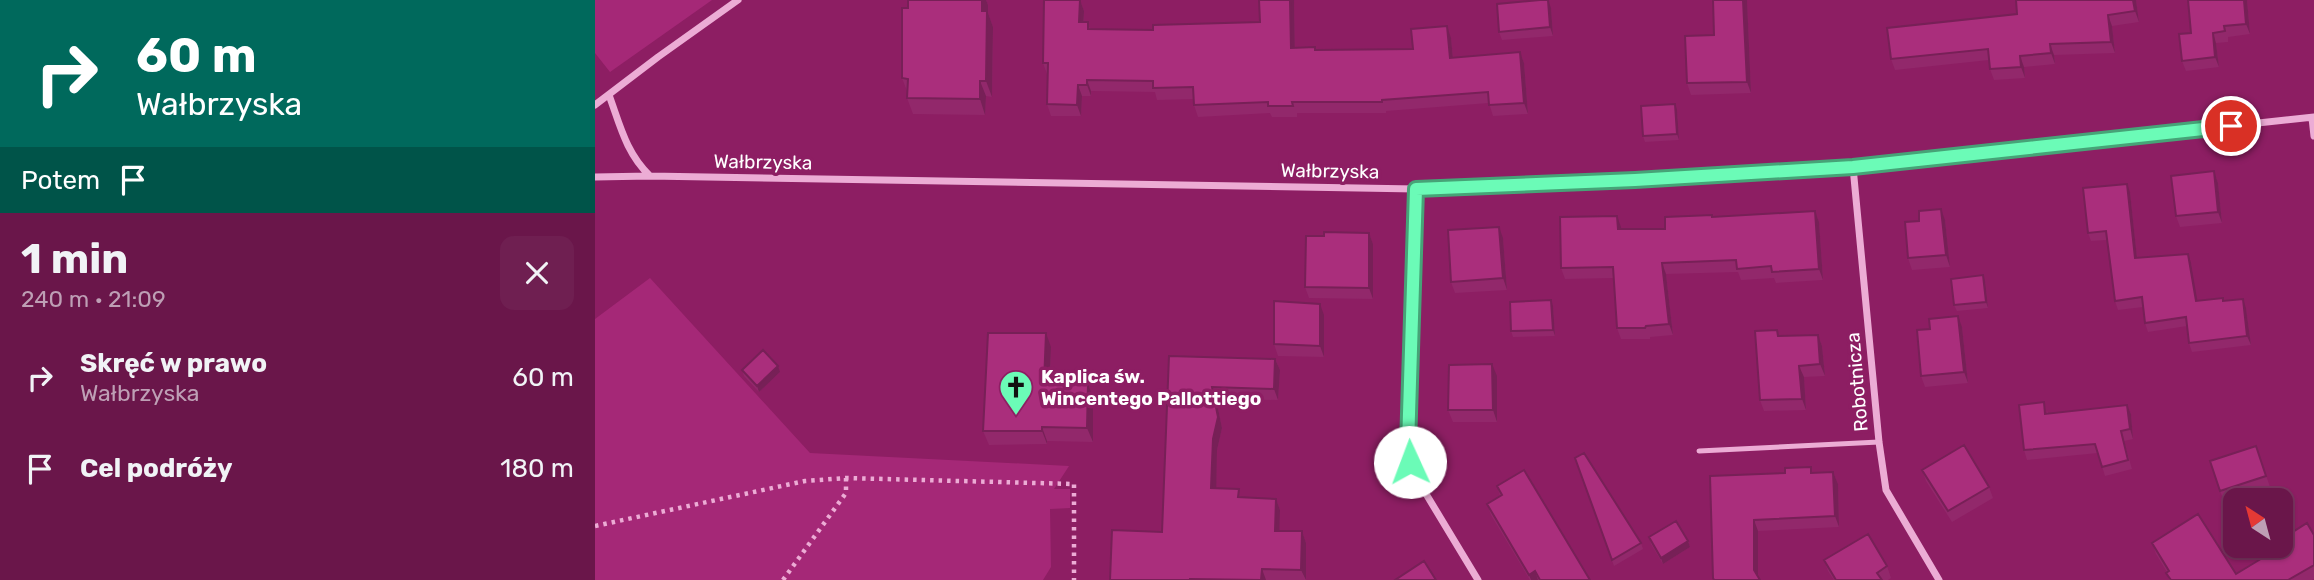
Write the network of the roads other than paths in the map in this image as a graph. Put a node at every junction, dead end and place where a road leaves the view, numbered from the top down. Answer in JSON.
{"nodes":[{"id":1,"x":738,"y":0,"type":"edge"},
{"id":2,"x":609,"y":95,"type":"junction"},
{"id":3,"x":595,"y":105,"type":"edge"},
{"id":4,"x":2313,"y":118,"type":"edge"},
{"id":5,"x":2314,"y":136,"type":"edge"},
{"id":6,"x":1853,"y":167,"type":"junction"},
{"id":7,"x":650,"y":176,"type":"junction"},
{"id":8,"x":595,"y":177,"type":"edge"},
{"id":9,"x":1416,"y":189,"type":"junction"},
{"id":10,"x":1879,"y":442,"type":"junction"},
{"id":11,"x":1699,"y":451,"type":"dead end"},
{"id":12,"x":1478,"y":580,"type":"edge"},
{"id":13,"x":1939,"y":580,"type":"edge"}],
"edges":[{"from":1,"to":2,"type":"street"},
{"from":2,"to":3,"type":"street"},
{"from":2,"to":7,"type":"street"},
{"from":4,"to":5,"type":"street"},
{"from":4,"to":6,"type":"street","name":"Wałbrzyska"},
{"from":6,"to":9,"type":"street","name":"Wałbrzyska"},
{"from":6,"to":10,"type":"street","name":"Robotnicza"},
{"from":7,"to":8,"type":"street","name":"Wałbrzyska"},
{"from":7,"to":9,"type":"street","name":"Wałbrzyska"},
{"from":9,"to":12,"type":"street"},
{"from":10,"to":11,"type":"lane"},
{"from":10,"to":13,"type":"street","name":"Robotnicza"}]}
